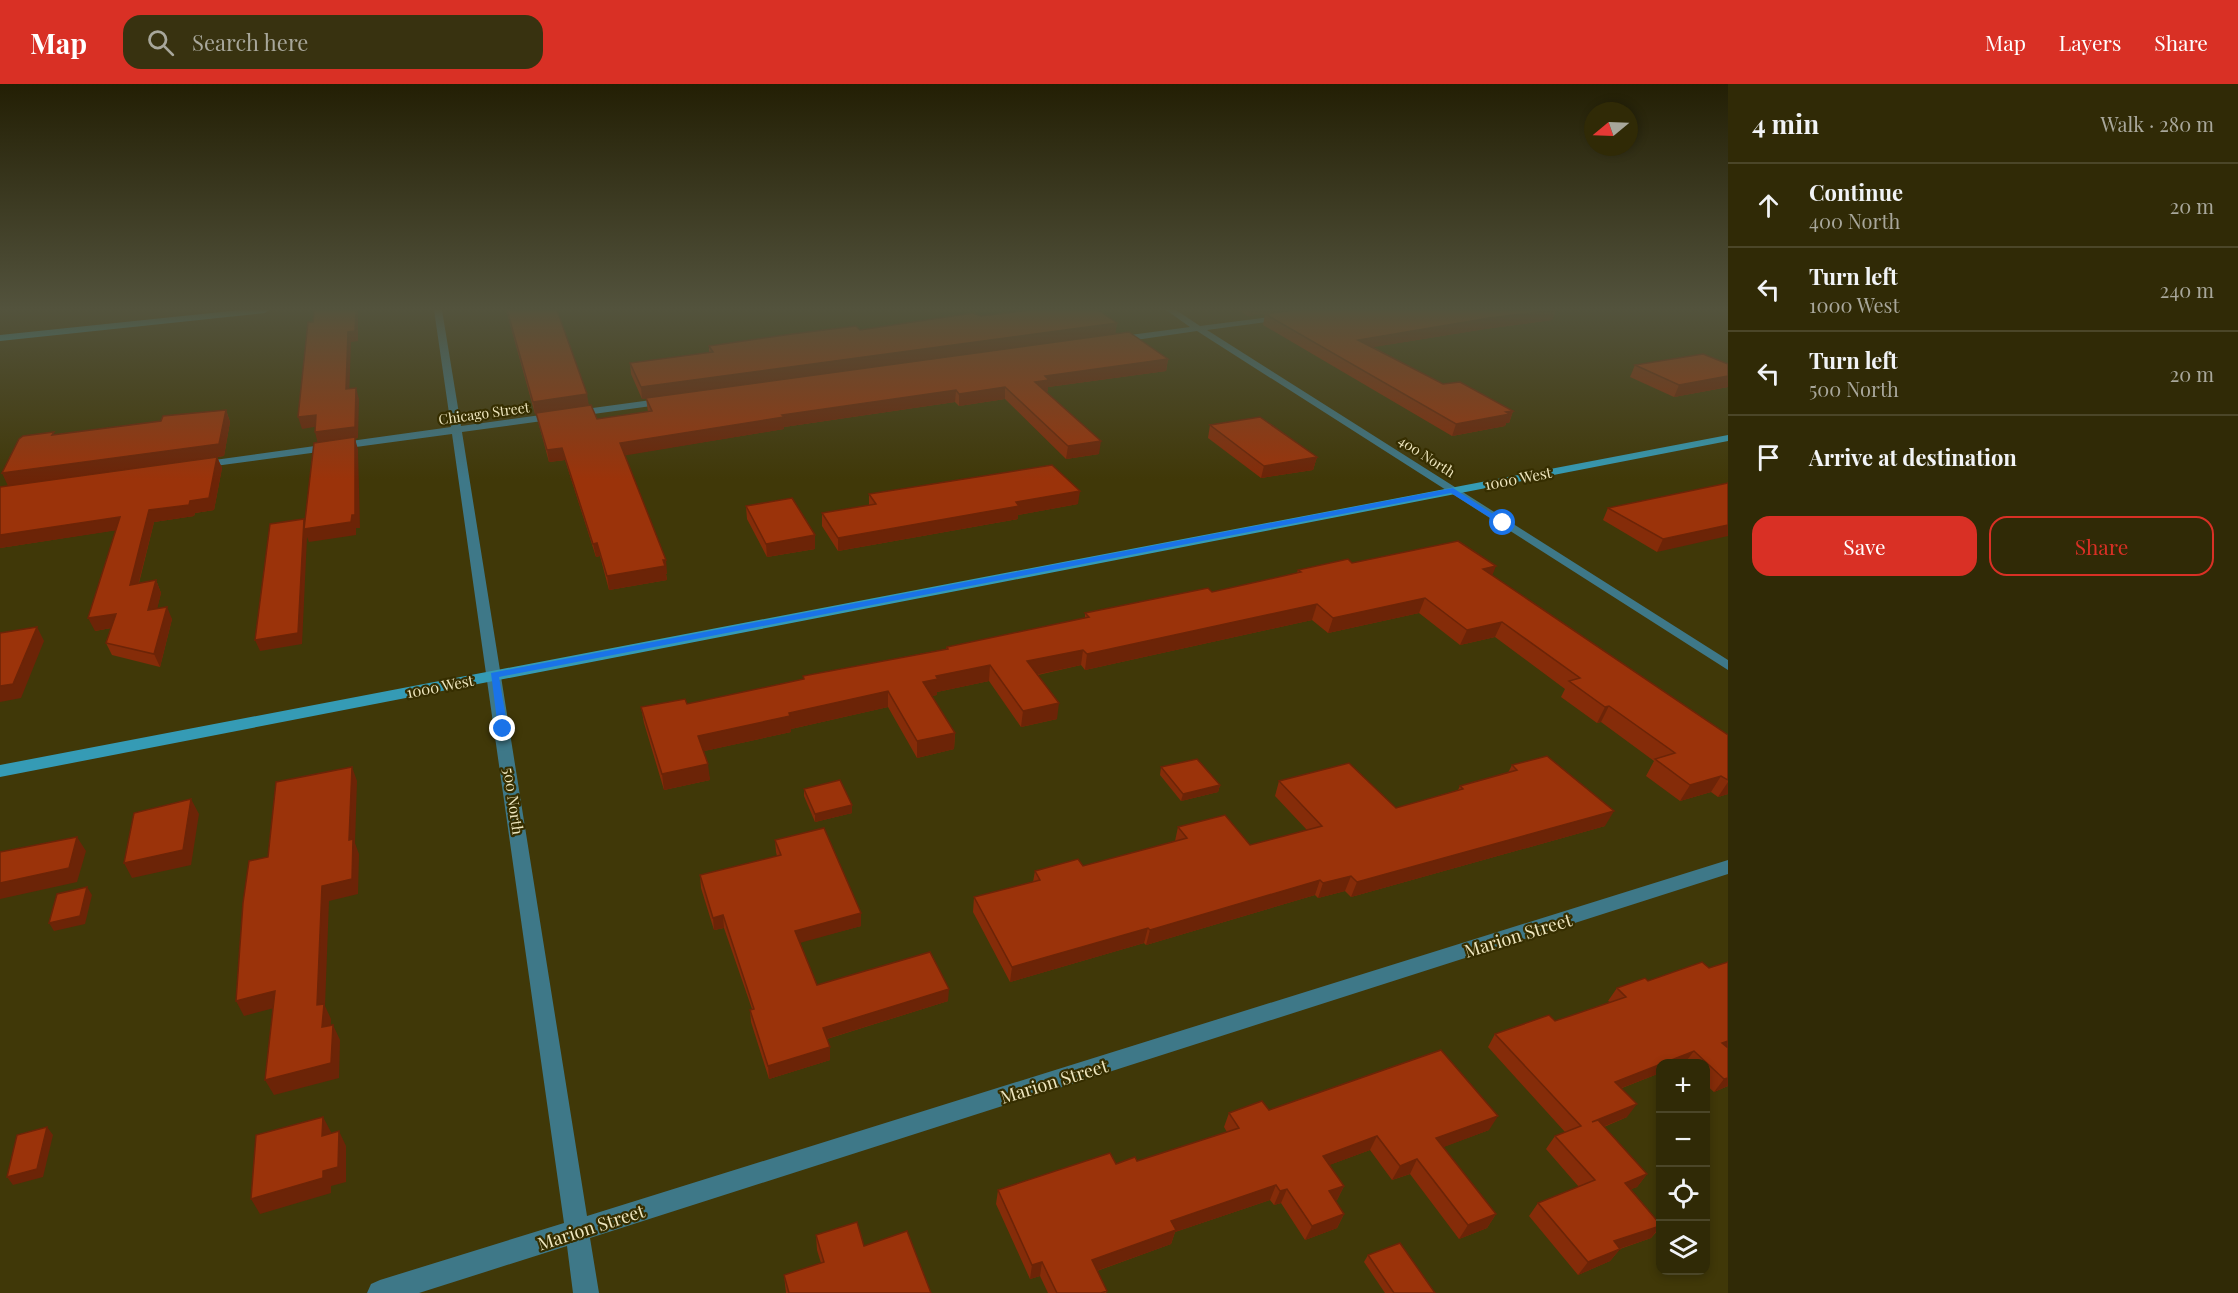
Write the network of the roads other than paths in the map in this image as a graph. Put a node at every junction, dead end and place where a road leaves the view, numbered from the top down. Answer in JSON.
{"nodes":[{"id":1,"x":446,"y":366,"type":"edge"},
{"id":2,"x":1258,"y":366,"type":"edge"},
{"id":3,"x":681,"y":399,"type":"edge"},
{"id":4,"x":456,"y":430,"type":"junction"},
{"id":5,"x":1728,"y":438,"type":"edge"},
{"id":6,"x":190,"y":467,"type":"edge"},
{"id":7,"x":1453,"y":490,"type":"junction"},
{"id":8,"x":1728,"y":666,"type":"edge"},
{"id":9,"x":494,"y":675,"type":"junction"},
{"id":10,"x":0,"y":771,"type":"edge"},
{"id":11,"x":1728,"y":867,"type":"edge"},
{"id":12,"x":577,"y":1232,"type":"junction"},
{"id":13,"x":380,"y":1293,"type":"edge"},
{"id":14,"x":586,"y":1293,"type":"edge"}],
"edges":[{"from":1,"to":4,"type":"street","name":"500 North"},
{"from":2,"to":7,"type":"street","name":"400 North"},
{"from":3,"to":4,"type":"street","name":"Chicago Street"},
{"from":4,"to":6,"type":"street","name":"Chicago Street"},
{"from":4,"to":9,"type":"street","name":"500 North"},
{"from":5,"to":7,"type":"street","name":"1000 West"},
{"from":7,"to":8,"type":"street","name":"400 North"},
{"from":7,"to":9,"type":"street","name":"1000 West"},
{"from":9,"to":10,"type":"street","name":"1000 West"},
{"from":9,"to":12,"type":"street","name":"500 North"},
{"from":11,"to":12,"type":"street","name":"Marion Street"},
{"from":12,"to":13,"type":"street","name":"Marion Street"},
{"from":12,"to":14,"type":"street","name":"500 North"}]}
